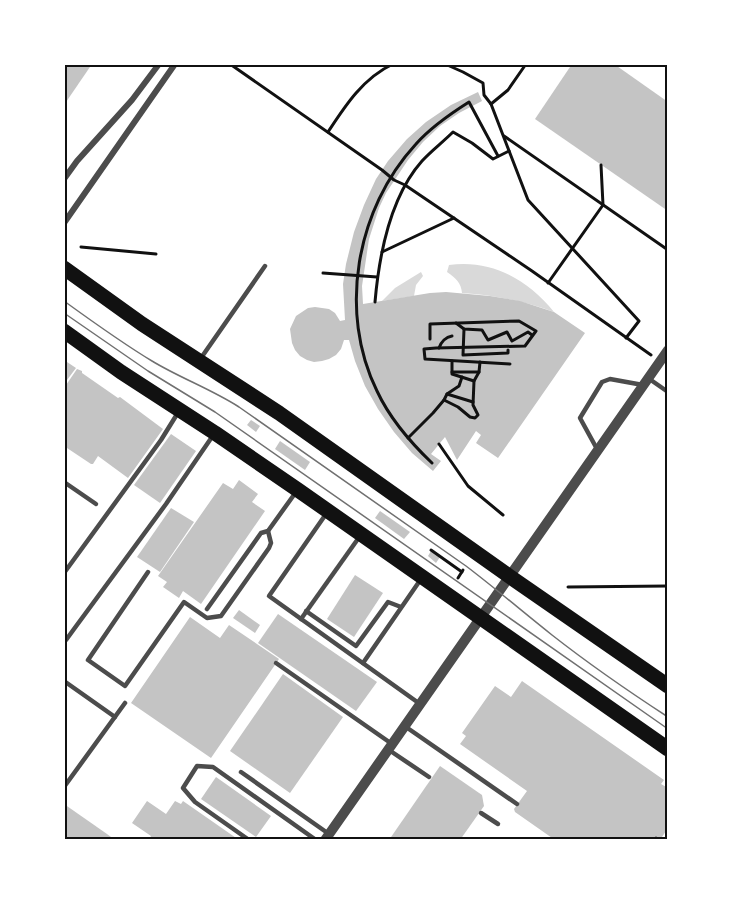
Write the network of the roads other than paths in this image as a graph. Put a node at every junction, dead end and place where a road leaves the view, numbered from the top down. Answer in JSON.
{"nodes":[{"id":1,"x":175,"y":64,"type":"edge"},
{"id":2,"x":158,"y":65,"type":"edge"},
{"id":3,"x":64,"y":179,"type":"edge"},
{"id":4,"x":64,"y":223,"type":"edge"},
{"id":5,"x":265,"y":266,"type":"dead end"},
{"id":6,"x":64,"y":268,"type":"edge"},
{"id":7,"x":64,"y":331,"type":"edge"},
{"id":8,"x":668,"y":350,"type":"edge"},
{"id":9,"x":200,"y":361,"type":"junction"},
{"id":10,"x":646,"y":381,"type":"junction"},
{"id":11,"x":668,"y":392,"type":"edge"},
{"id":12,"x":180,"y":411,"type":"junction"},
{"id":13,"x":215,"y":433,"type":"junction"},
{"id":14,"x":598,"y":450,"type":"junction"},
{"id":15,"x":64,"y":482,"type":"edge"},
{"id":16,"x":298,"y":490,"type":"junction"},
{"id":17,"x":96,"y":504,"type":"dead end"},
{"id":18,"x":328,"y":511,"type":"junction"},
{"id":19,"x":268,"y":531,"type":"junction"},
{"id":20,"x":361,"y":534,"type":"junction"},
{"id":21,"x":148,"y":572,"type":"dead end"},
{"id":22,"x":64,"y":573,"type":"edge"},
{"id":23,"x":509,"y":576,"type":"junction"},
{"id":24,"x":422,"y":577,"type":"junction"},
{"id":25,"x":401,"y":607,"type":"junction"},
{"id":26,"x":207,"y":609,"type":"dead end"},
{"id":27,"x":306,"y":611,"type":"junction"},
{"id":28,"x":480,"y":618,"type":"junction"},
{"id":29,"x":301,"y":619,"type":"junction"},
{"id":30,"x":64,"y":639,"type":"edge"},
{"id":31,"x":276,"y":663,"type":"dead end"},
{"id":32,"x":363,"y":663,"type":"junction"},
{"id":33,"x":64,"y":681,"type":"edge"},
{"id":34,"x":668,"y":686,"type":"edge"},
{"id":35,"x":125,"y":703,"type":"dead end"},
{"id":36,"x":420,"y":704,"type":"junction"},
{"id":37,"x":115,"y":717,"type":"junction"},
{"id":38,"x":405,"y":726,"type":"junction"},
{"id":39,"x":390,"y":747,"type":"junction"},
{"id":40,"x":668,"y":749,"type":"edge"},
{"id":41,"x":241,"y":772,"type":"dead end"},
{"id":42,"x":429,"y":777,"type":"dead end"},
{"id":43,"x":64,"y":787,"type":"edge"},
{"id":44,"x":518,"y":804,"type":"dead end"},
{"id":45,"x":481,"y":813,"type":"dead end"},
{"id":46,"x":498,"y":824,"type":"dead end"},
{"id":47,"x":327,"y":837,"type":"edge"},
{"id":48,"x":249,"y":840,"type":"edge"},
{"id":49,"x":316,"y":840,"type":"edge"}],
"edges":[{"from":1,"to":4,"type":"street"},
{"from":2,"to":3,"type":"street"},
{"from":5,"to":9,"type":"lane"},
{"from":6,"to":9,"type":"main road"},
{"from":7,"to":12,"type":"main road"},
{"from":8,"to":10,"type":"street"},
{"from":9,"to":23,"type":"main road"},
{"from":10,"to":11,"type":"lane"},
{"from":10,"to":14,"type":"street"},
{"from":10,"to":14,"type":"lane"},
{"from":12,"to":13,"type":"main road"},
{"from":12,"to":22,"type":"lane"},
{"from":13,"to":16,"type":"main road"},
{"from":13,"to":30,"type":"lane"},
{"from":14,"to":23,"type":"street"},
{"from":15,"to":17,"type":"lane"},
{"from":16,"to":18,"type":"main road"},
{"from":16,"to":19,"type":"lane"},
{"from":18,"to":20,"type":"main road"},
{"from":18,"to":29,"type":"lane"},
{"from":19,"to":21,"type":"lane"},
{"from":19,"to":26,"type":"lane"},
{"from":20,"to":24,"type":"main road"},
{"from":20,"to":27,"type":"lane"},
{"from":23,"to":28,"type":"street"},
{"from":23,"to":34,"type":"main road"},
{"from":24,"to":25,"type":"lane"},
{"from":24,"to":28,"type":"main road"},
{"from":25,"to":27,"type":"lane"},
{"from":25,"to":32,"type":"lane"},
{"from":27,"to":29,"type":"lane"},
{"from":28,"to":36,"type":"street"},
{"from":28,"to":40,"type":"main road"},
{"from":29,"to":32,"type":"lane"},
{"from":31,"to":39,"type":"lane"},
{"from":32,"to":36,"type":"lane"},
{"from":33,"to":37,"type":"lane"},
{"from":35,"to":37,"type":"lane"},
{"from":36,"to":38,"type":"street"},
{"from":37,"to":43,"type":"lane"},
{"from":38,"to":39,"type":"street"},
{"from":38,"to":44,"type":"lane"},
{"from":39,"to":42,"type":"lane"},
{"from":39,"to":47,"type":"street"},
{"from":41,"to":47,"type":"lane"},
{"from":45,"to":46,"type":"lane"},
{"from":48,"to":49,"type":"lane"}]}
